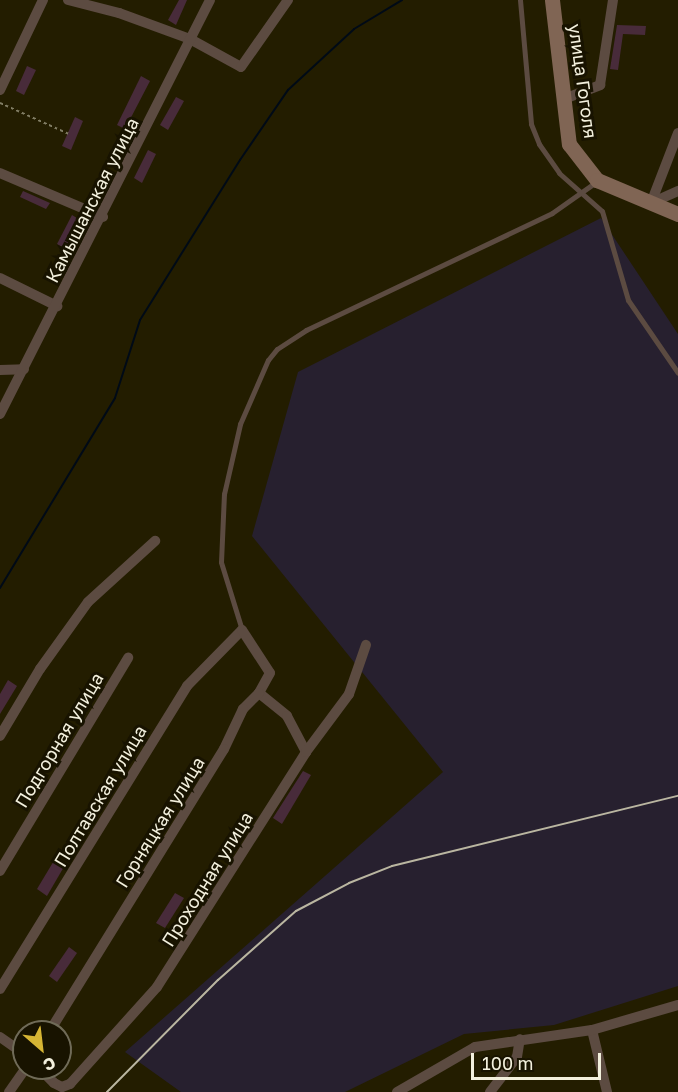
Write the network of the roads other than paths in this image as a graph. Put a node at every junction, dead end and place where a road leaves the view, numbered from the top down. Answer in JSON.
{"nodes":[{"id":1,"x":43,"y":0,"type":"edge"},
{"id":2,"x":68,"y":0,"type":"edge"},
{"id":3,"x":210,"y":0,"type":"edge"},
{"id":4,"x":288,"y":0,"type":"edge"},
{"id":5,"x":520,"y":0,"type":"edge"},
{"id":6,"x":552,"y":0,"type":"edge"},
{"id":7,"x":613,"y":0,"type":"edge"},
{"id":8,"x":190,"y":39,"type":"junction"},
{"id":9,"x":0,"y":90,"type":"edge"},
{"id":10,"x":564,"y":99,"type":"junction"},
{"id":11,"x":678,"y":133,"type":"edge"},
{"id":12,"x":0,"y":173,"type":"edge"},
{"id":13,"x":597,"y":180,"type":"junction"},
{"id":14,"x":678,"y":191,"type":"edge"},
{"id":15,"x":583,"y":194,"type":"junction"},
{"id":16,"x":651,"y":203,"type":"junction"},
{"id":17,"x":678,"y":214,"type":"edge"},
{"id":18,"x":103,"y":218,"type":"junction"},
{"id":19,"x":0,"y":278,"type":"edge"},
{"id":20,"x":57,"y":306,"type":"junction"},
{"id":21,"x":24,"y":369,"type":"junction"},
{"id":22,"x":0,"y":370,"type":"edge"},
{"id":23,"x":678,"y":372,"type":"edge"},
{"id":24,"x":0,"y":414,"type":"edge"},
{"id":25,"x":155,"y":541,"type":"dead end"},
{"id":26,"x":242,"y":630,"type":"junction"},
{"id":27,"x":366,"y":645,"type":"dead end"},
{"id":28,"x":128,"y":658,"type":"dead end"},
{"id":29,"x":260,"y":693,"type":"junction"},
{"id":30,"x":0,"y":736,"type":"edge"},
{"id":31,"x":306,"y":752,"type":"junction"},
{"id":32,"x":0,"y":871,"type":"edge"},
{"id":33,"x":0,"y":989,"type":"edge"},
{"id":34,"x":678,"y":1005,"type":"edge"},
{"id":35,"x":56,"y":1020,"type":"edge"},
{"id":36,"x":592,"y":1030,"type":"junction"},
{"id":37,"x":520,"y":1039,"type":"junction"},
{"id":38,"x":51,"y":1080,"type":"edge"},
{"id":39,"x":397,"y":1092,"type":"edge"},
{"id":40,"x":490,"y":1092,"type":"edge"},
{"id":41,"x":607,"y":1092,"type":"edge"}],
"edges":[{"from":1,"to":9,"type":"street"},
{"from":2,"to":8,"type":"street"},
{"from":3,"to":8,"type":"street","name":"Камышанская улица"},
{"from":4,"to":8,"type":"street"},
{"from":5,"to":15,"type":"lane"},
{"from":6,"to":10,"type":"street","name":"улица Гоголя"},
{"from":7,"to":10,"type":"street"},
{"from":8,"to":18,"type":"street","name":"Камышанская улица"},
{"from":10,"to":13,"type":"street","name":"улица Гоголя"},
{"from":11,"to":16,"type":"street"},
{"from":12,"to":18,"type":"street"},
{"from":13,"to":15,"type":"lane"},
{"from":13,"to":16,"type":"street","name":"улица Гоголя"},
{"from":14,"to":16,"type":"street"},
{"from":15,"to":23,"type":"lane"},
{"from":15,"to":26,"type":"lane"},
{"from":16,"to":17,"type":"street","name":"улица Гоголя"},
{"from":18,"to":20,"type":"street","name":"Камышанская улица"},
{"from":19,"to":20,"type":"street"},
{"from":20,"to":21,"type":"street","name":"Камышанская улица"},
{"from":21,"to":22,"type":"street"},
{"from":21,"to":24,"type":"street","name":"Камышанская улица"},
{"from":25,"to":30,"type":"street"},
{"from":26,"to":29,"type":"street","name":"Горняцкая улица"},
{"from":26,"to":33,"type":"street","name":"Полтавская улица"},
{"from":27,"to":31,"type":"street","name":"Проходная улица"},
{"from":28,"to":32,"type":"street","name":"Подгорная улица"},
{"from":29,"to":31,"type":"street"},
{"from":29,"to":35,"type":"street","name":"Горняцкая улица"},
{"from":31,"to":38,"type":"street","name":"Проходная улица"},
{"from":34,"to":36,"type":"street"},
{"from":36,"to":37,"type":"street"},
{"from":36,"to":41,"type":"street"},
{"from":37,"to":39,"type":"street"},
{"from":37,"to":40,"type":"street"}]}
